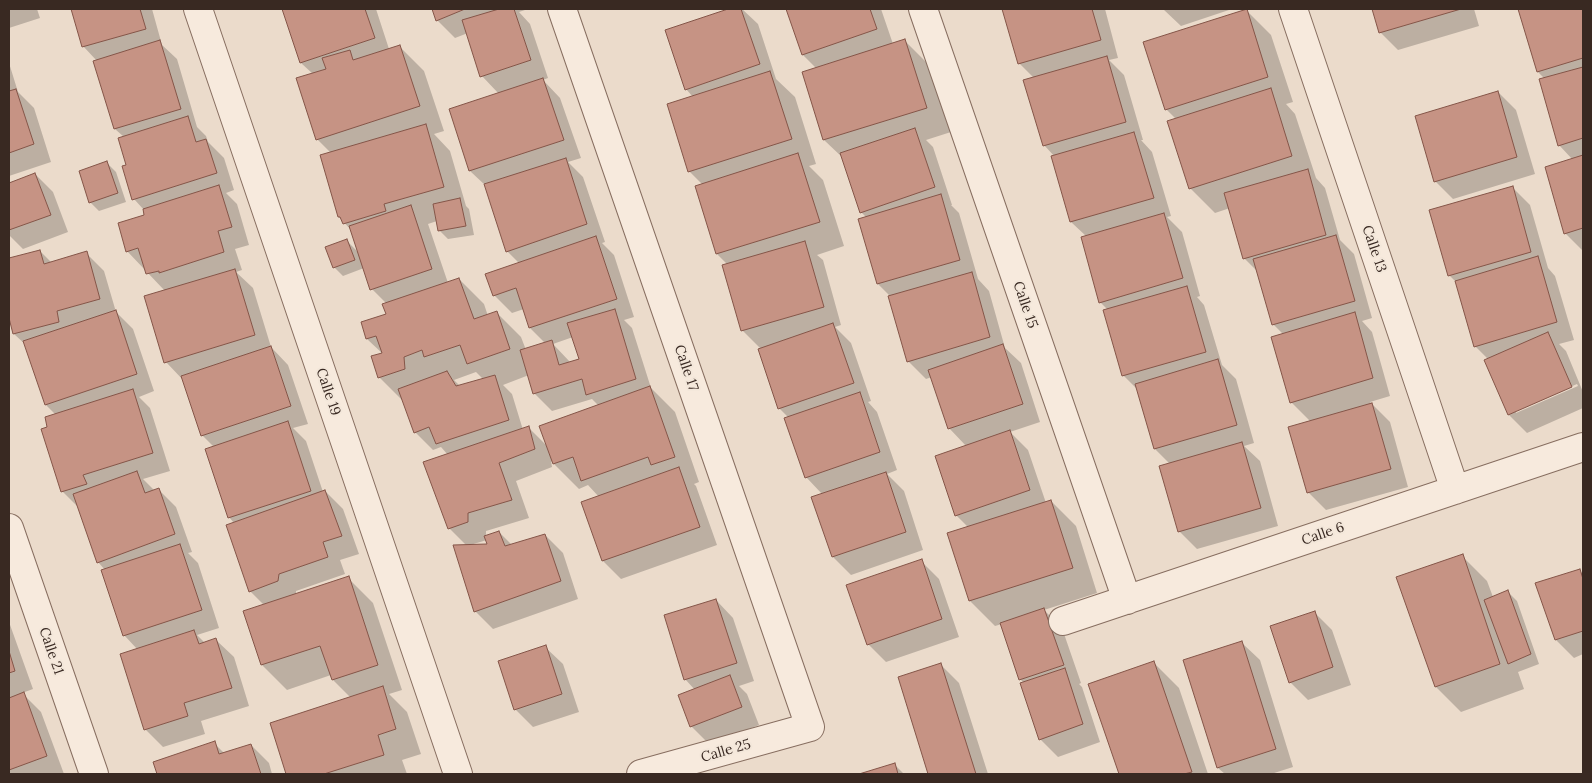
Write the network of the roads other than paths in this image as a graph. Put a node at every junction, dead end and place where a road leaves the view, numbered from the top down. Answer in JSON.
{"nodes":[{"id":1,"x":198,"y":9,"type":"edge"},
{"id":2,"x":562,"y":9,"type":"edge"},
{"id":3,"x":923,"y":9,"type":"edge"},
{"id":4,"x":1293,"y":9,"type":"edge"},
{"id":5,"x":1583,"y":446,"type":"edge"},
{"id":6,"x":1455,"y":490,"type":"junction"},
{"id":7,"x":9,"y":528,"type":"edge"},
{"id":8,"x":1126,"y":600,"type":"junction"},
{"id":9,"x":1063,"y":621,"type":"dead end"},
{"id":10,"x":810,"y":727,"type":"joint"},
{"id":11,"x":94,"y":774,"type":"edge"},
{"id":12,"x":458,"y":774,"type":"edge"},
{"id":13,"x":641,"y":774,"type":"edge"}],
"edges":[{"from":1,"to":12,"type":"street","name":"Calle 19"},
{"from":2,"to":10,"type":"street","name":"Calle 17"},
{"from":3,"to":8,"type":"street","name":"Calle 15"},
{"from":4,"to":6,"type":"street","name":"Calle 13"},
{"from":5,"to":6,"type":"street","name":"Calle 6"},
{"from":6,"to":8,"type":"street","name":"Calle 6"},
{"from":7,"to":11,"type":"street","name":"Calle 21"},
{"from":8,"to":9,"type":"street","name":"Calle 6"},
{"from":10,"to":13,"type":"street","name":"Calle 25"}]}
